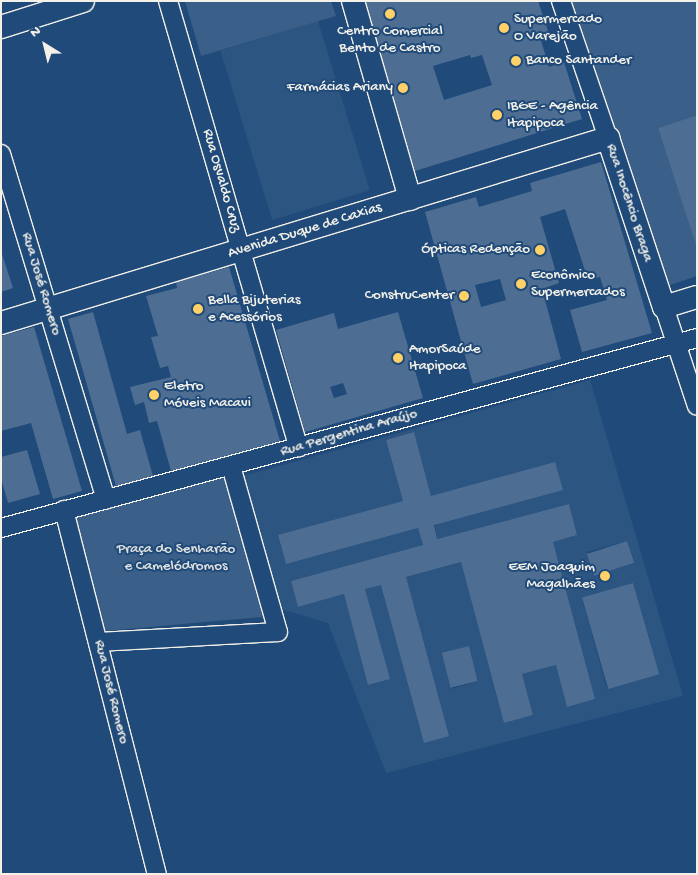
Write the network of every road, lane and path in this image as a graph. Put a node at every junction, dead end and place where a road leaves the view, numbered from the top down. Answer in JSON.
{"nodes":[{"id":1,"x":83,"y":1,"type":"edge"},
{"id":2,"x":168,"y":1,"type":"edge"},
{"id":3,"x":353,"y":1,"type":"edge"},
{"id":4,"x":562,"y":1,"type":"edge"},
{"id":5,"x":1,"y":27,"type":"edge"},
{"id":6,"x":608,"y":138,"type":"junction"},
{"id":7,"x":1,"y":154,"type":"edge"},
{"id":8,"x":410,"y":199,"type":"junction"},
{"id":9,"x":242,"y":251,"type":"junction"},
{"id":10,"x":697,"y":297,"type":"edge"},
{"id":11,"x":664,"y":307,"type":"junction"},
{"id":12,"x":48,"y":309,"type":"junction"},
{"id":13,"x":1,"y":323,"type":"edge"},
{"id":14,"x":697,"y":338,"type":"edge"},
{"id":15,"x":676,"y":344,"type":"junction"},
{"id":16,"x":697,"y":406,"type":"edge"},
{"id":17,"x":298,"y":447,"type":"junction"},
{"id":18,"x":231,"y":466,"type":"junction"},
{"id":19,"x":106,"y":499,"type":"junction"},
{"id":20,"x":64,"y":510,"type":"junction"},
{"id":21,"x":1,"y":528,"type":"edge"},
{"id":22,"x":98,"y":642,"type":"junction"},
{"id":23,"x":157,"y":874,"type":"edge"}],
"edges":[{"from":1,"to":5,"type":"main road"},
{"from":2,"to":9,"type":"street","name":"Rua Osvaldo Cruz"},
{"from":3,"to":8,"type":"main road"},
{"from":4,"to":6,"type":"street","name":"Rua Inocêncio Braga"},
{"from":6,"to":8,"type":"main road","name":"Avenida Duque de Caxias"},
{"from":6,"to":11,"type":"main road","name":"Rua Inocêncio Braga"},
{"from":7,"to":12,"type":"street","name":"Rua José Romero"},
{"from":8,"to":9,"type":"main road","name":"Avenida Duque de Caxias"},
{"from":9,"to":12,"type":"main road","name":"Avenida Duque de Caxias"},
{"from":9,"to":17,"type":"street","name":"Rua Osvaldo Cruz"},
{"from":10,"to":11,"type":"main road"},
{"from":11,"to":15,"type":"street","name":"Rua Inocêncio Braga"},
{"from":12,"to":13,"type":"main road","name":"Avenida Duque de Caxias"},
{"from":12,"to":19,"type":"street","name":"Rua José Romero"},
{"from":14,"to":15,"type":"street","name":"Rua Pergentina Araújo"},
{"from":15,"to":16,"type":"street","name":"Rua Inocêncio Braga"},
{"from":15,"to":17,"type":"street","name":"Rua Pergentina Araújo"},
{"from":17,"to":18,"type":"street","name":"Rua Pergentina Araújo"},
{"from":18,"to":19,"type":"street","name":"Rua Pergentina Araújo"},
{"from":18,"to":22,"type":"street"},
{"from":19,"to":20,"type":"street","name":"Rua Pergentina Araújo"},
{"from":20,"to":21,"type":"street","name":"Rua Pergentina Araújo"},
{"from":20,"to":22,"type":"street","name":"Rua José Romero"},
{"from":22,"to":23,"type":"street","name":"Rua José Romero"}]}
